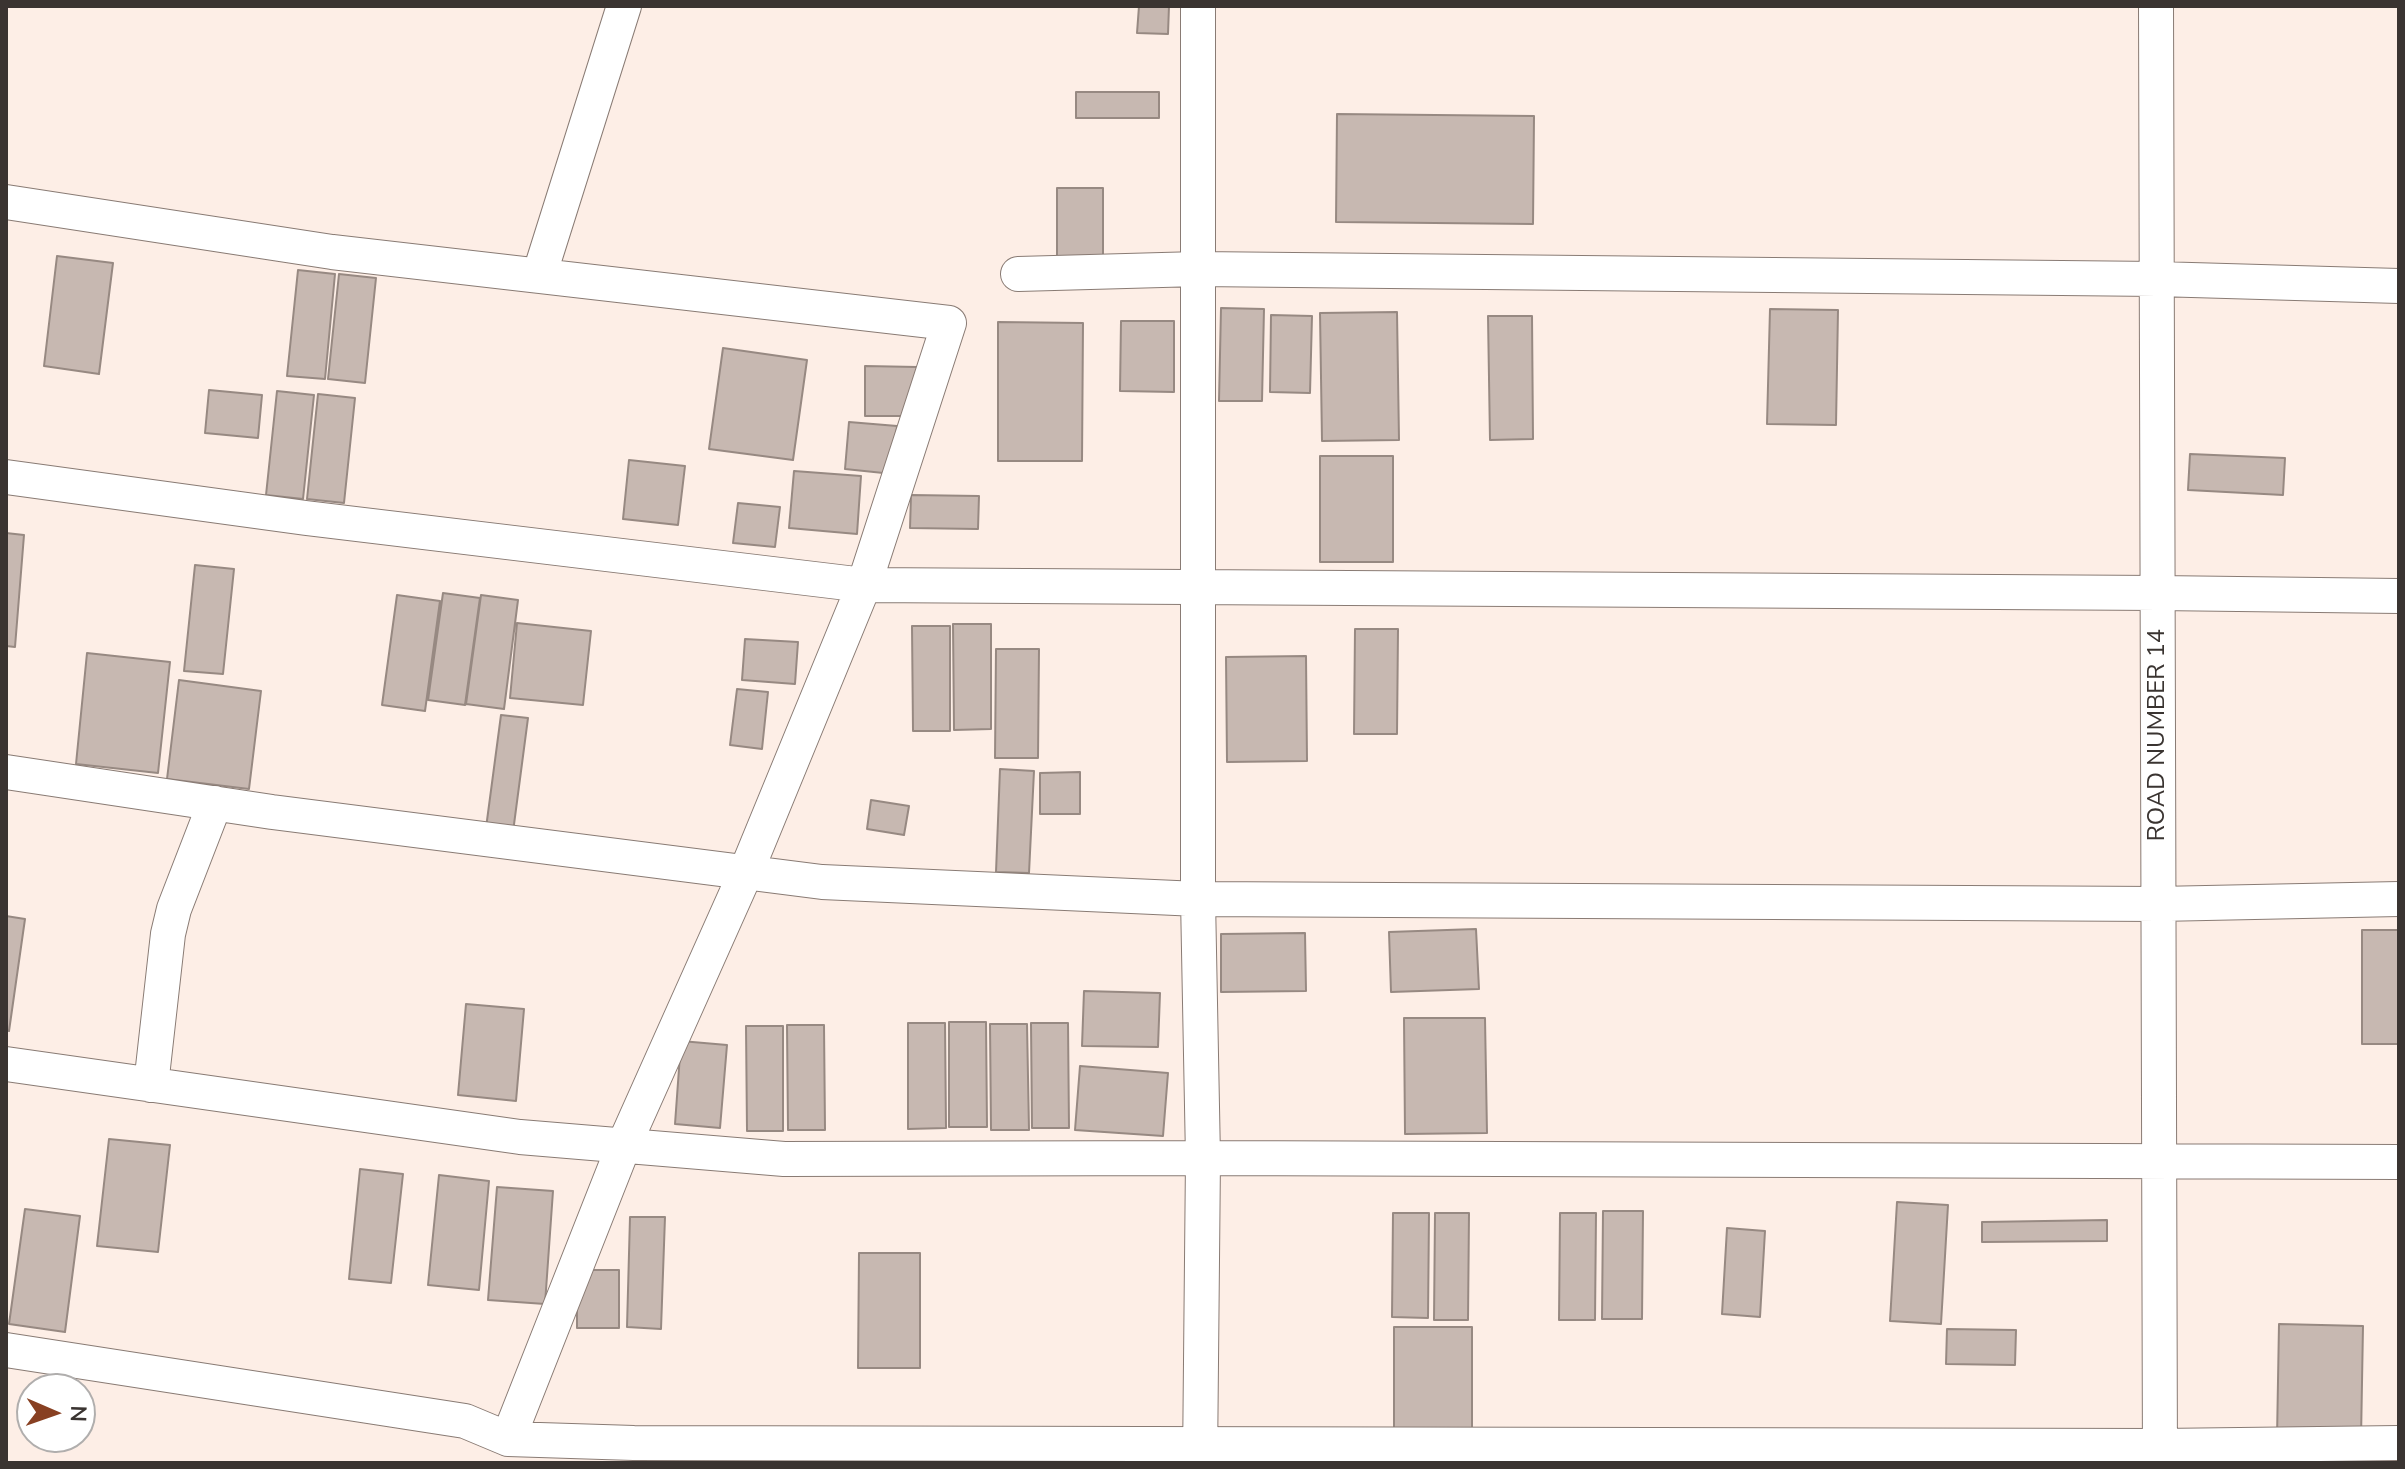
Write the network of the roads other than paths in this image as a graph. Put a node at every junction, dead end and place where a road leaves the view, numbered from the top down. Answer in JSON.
{"nodes":[{"id":1,"x":624,"y":6,"type":"edge"},
{"id":2,"x":1198,"y":6,"type":"edge"},
{"id":3,"x":2156,"y":6,"type":"edge"},
{"id":4,"x":6,"y":202,"type":"edge"},
{"id":5,"x":1198,"y":269,"type":"junction"},
{"id":6,"x":1018,"y":274,"type":"dead end"},
{"id":7,"x":539,"y":276,"type":"junction"},
{"id":8,"x":2157,"y":279,"type":"junction"},
{"id":9,"x":2399,"y":286,"type":"edge"},
{"id":10,"x":6,"y":477,"type":"edge"},
{"id":11,"x":864,"y":585,"type":"junction"},
{"id":12,"x":1197,"y":587,"type":"junction"},
{"id":13,"x":2158,"y":593,"type":"junction"},
{"id":14,"x":2399,"y":596,"type":"edge"},
{"id":15,"x":6,"y":772,"type":"edge"},
{"id":16,"x":215,"y":803,"type":"junction"},
{"id":17,"x":746,"y":872,"type":"junction"},
{"id":18,"x":1198,"y":899,"type":"junction"},
{"id":19,"x":2399,"y":899,"type":"edge"},
{"id":20,"x":2158,"y":904,"type":"junction"},
{"id":21,"x":6,"y":1064,"type":"edge"},
{"id":22,"x":151,"y":1085,"type":"junction"},
{"id":23,"x":624,"y":1145,"type":"junction"},
{"id":24,"x":1203,"y":1158,"type":"junction"},
{"id":25,"x":2159,"y":1161,"type":"junction"},
{"id":26,"x":2399,"y":1162,"type":"edge"},
{"id":27,"x":6,"y":1350,"type":"edge"},
{"id":28,"x":508,"y":1439,"type":"junction"},
{"id":29,"x":2399,"y":1443,"type":"edge"},
{"id":30,"x":634,"y":1453,"type":"edge"},
{"id":31,"x":1200,"y":1453,"type":"edge"},
{"id":32,"x":2160,"y":1455,"type":"edge"}],
"edges":[{"from":1,"to":7,"type":"street"},
{"from":2,"to":5,"type":"street"},
{"from":3,"to":8,"type":"street","name":"ROAD NUMBER 14"},
{"from":4,"to":7,"type":"street"},
{"from":5,"to":6,"type":"street"},
{"from":5,"to":8,"type":"street"},
{"from":5,"to":12,"type":"street"},
{"from":7,"to":11,"type":"street"},
{"from":8,"to":9,"type":"street"},
{"from":8,"to":13,"type":"street","name":"ROAD NUMBER 14"},
{"from":10,"to":11,"type":"street"},
{"from":11,"to":12,"type":"street"},
{"from":11,"to":17,"type":"street"},
{"from":12,"to":13,"type":"street"},
{"from":12,"to":18,"type":"street"},
{"from":13,"to":14,"type":"street"},
{"from":13,"to":20,"type":"street","name":"ROAD NUMBER 14"},
{"from":15,"to":16,"type":"street"},
{"from":16,"to":17,"type":"street"},
{"from":16,"to":22,"type":"street"},
{"from":17,"to":18,"type":"street"},
{"from":17,"to":23,"type":"street"},
{"from":18,"to":20,"type":"street"},
{"from":18,"to":24,"type":"street"},
{"from":19,"to":20,"type":"street"},
{"from":20,"to":25,"type":"street","name":"ROAD NUMBER 14"},
{"from":21,"to":22,"type":"street"},
{"from":22,"to":23,"type":"street"},
{"from":23,"to":24,"type":"street"},
{"from":23,"to":28,"type":"street"},
{"from":24,"to":25,"type":"street"},
{"from":24,"to":31,"type":"street"},
{"from":25,"to":26,"type":"street"},
{"from":25,"to":32,"type":"street","name":"ROAD NUMBER 14"},
{"from":27,"to":28,"type":"street"},
{"from":28,"to":30,"type":"street"},
{"from":29,"to":32,"type":"street"},
{"from":30,"to":31,"type":"street"},
{"from":31,"to":32,"type":"street"}]}
